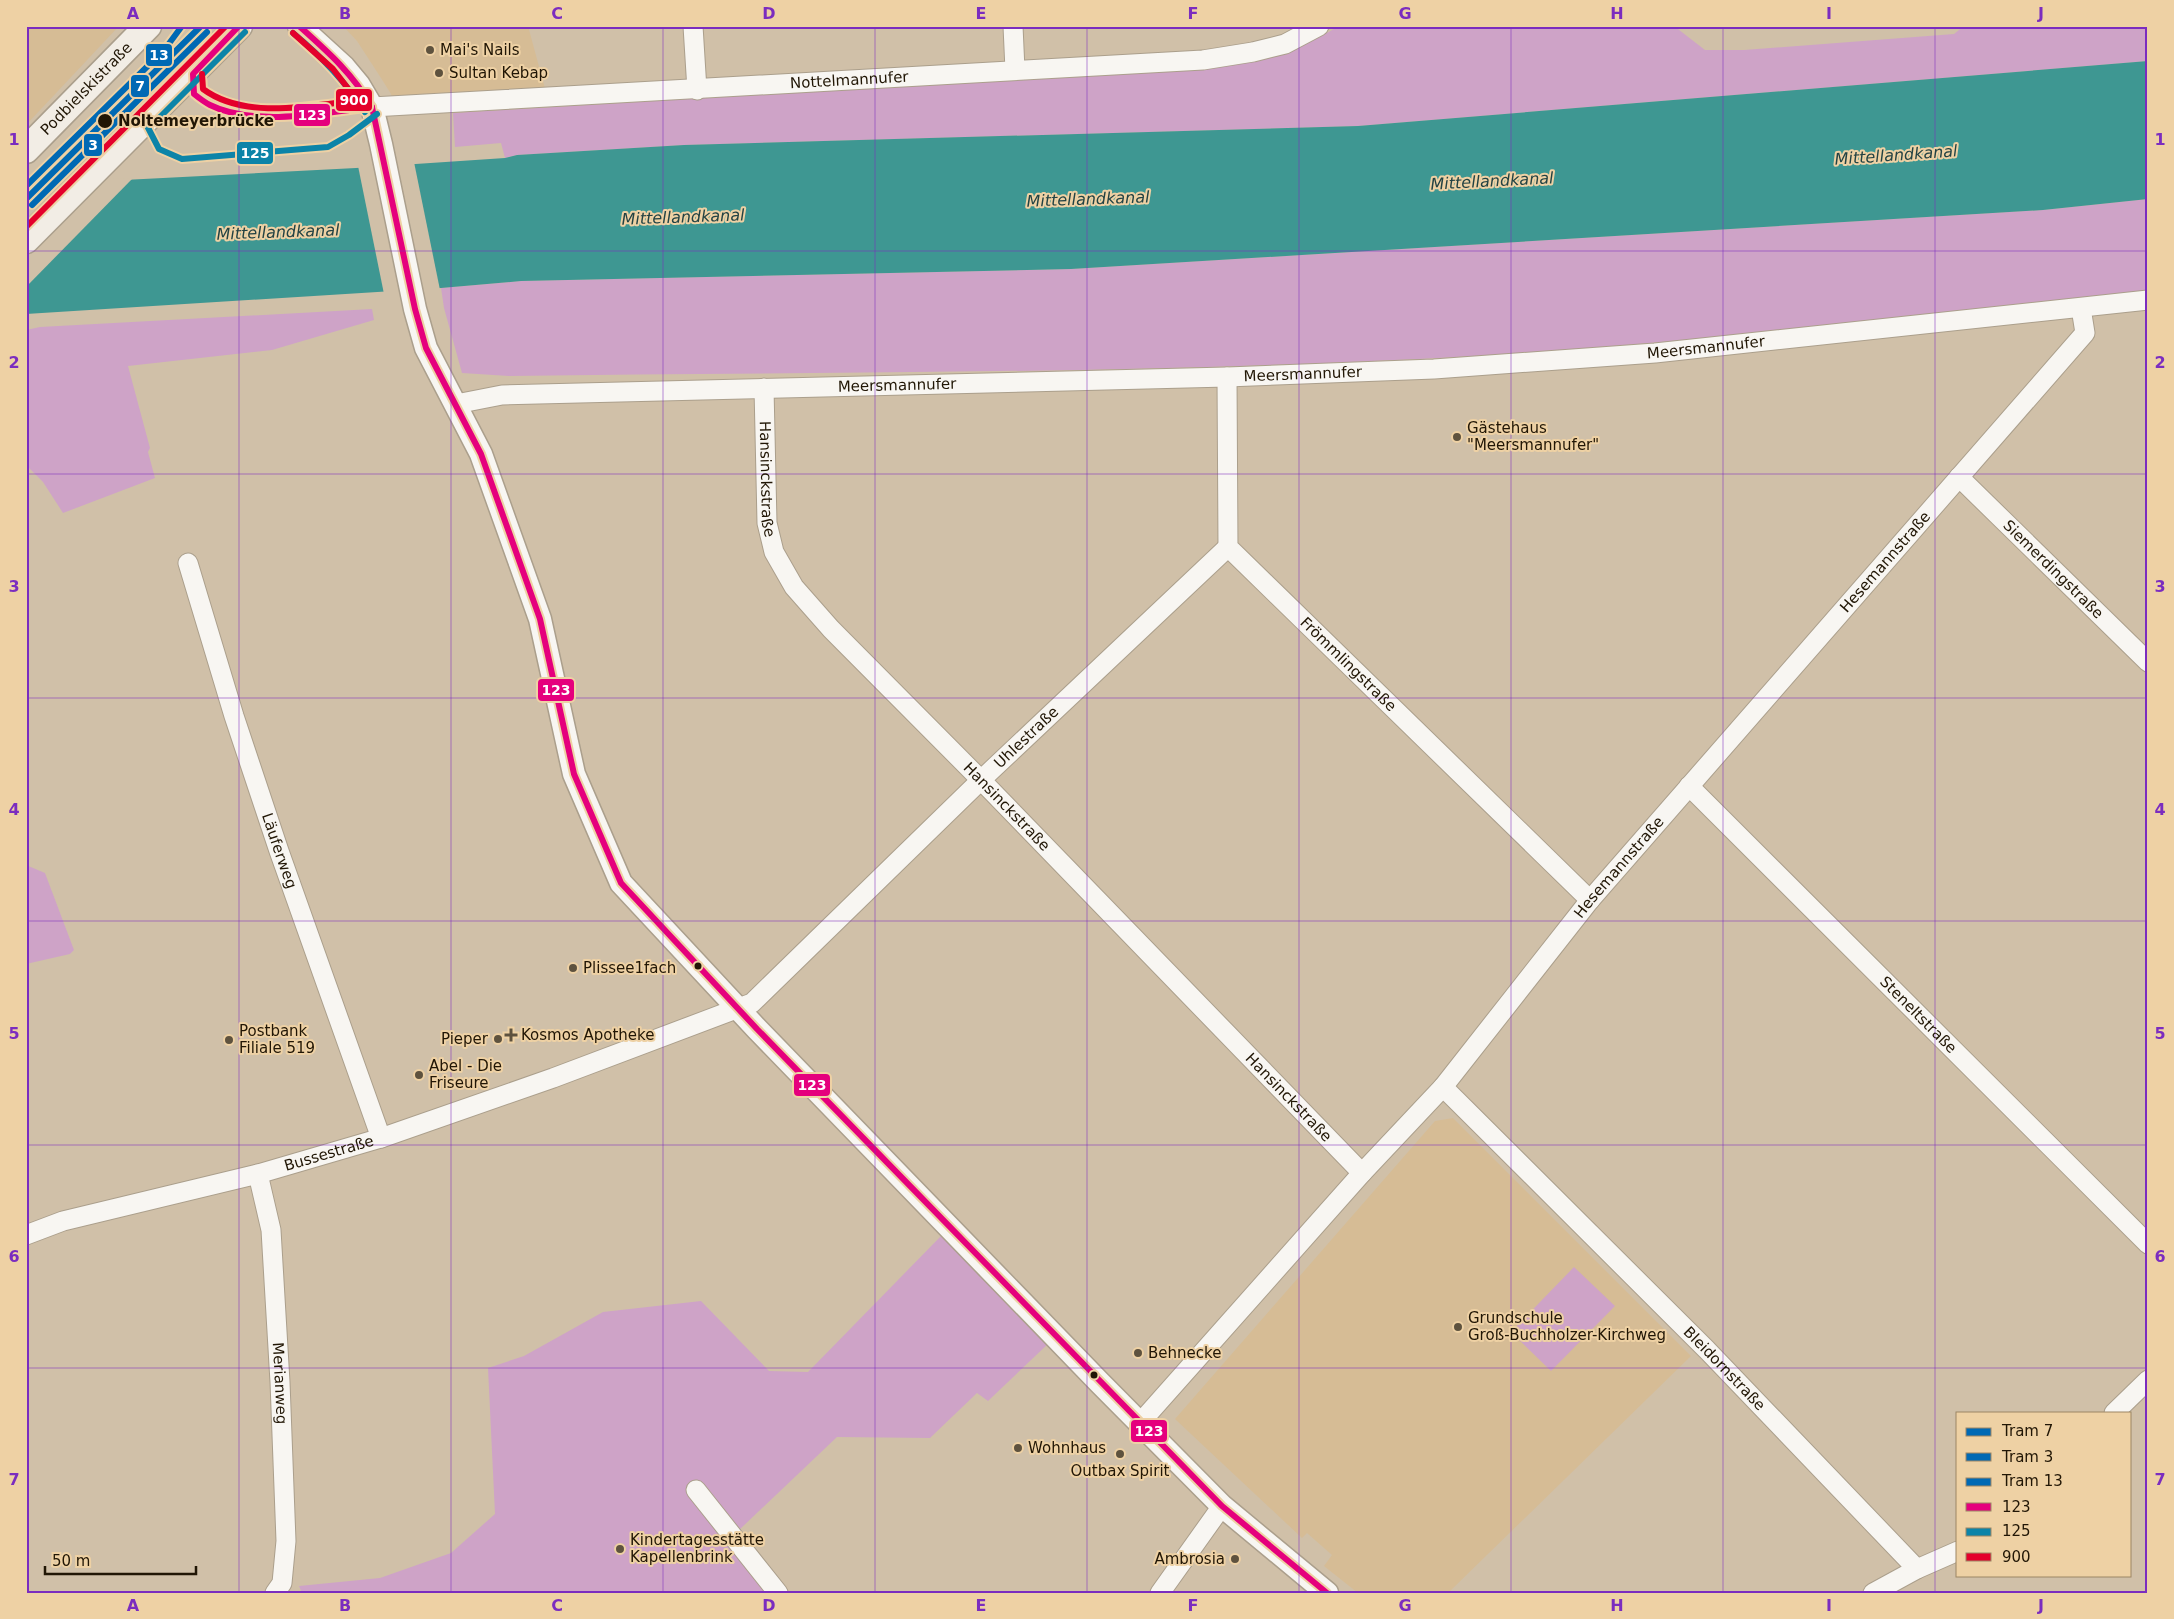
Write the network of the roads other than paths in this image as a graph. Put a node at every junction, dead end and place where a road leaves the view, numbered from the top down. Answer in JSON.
{"nodes":[{"id":1,"x":148,"y":26,"type":"edge"},
{"id":2,"x":239,"y":26,"type":"edge"},
{"id":3,"x":299,"y":26,"type":"edge"},
{"id":4,"x":693,"y":26,"type":"edge"},
{"id":5,"x":1013,"y":26,"type":"edge"},
{"id":6,"x":1319,"y":26,"type":"edge"},
{"id":7,"x":1015,"y":70,"type":"junction"},
{"id":8,"x":697,"y":90,"type":"junction"},
{"id":9,"x":372,"y":107,"type":"junction"},
{"id":10,"x":26,"y":150,"type":"edge"},
{"id":11,"x":26,"y":240,"type":"edge"},
{"id":12,"x":2148,"y":300,"type":"edge"},
{"id":13,"x":2081,"y":308,"type":"junction"},
{"id":14,"x":1227,"y":377,"type":"junction"},
{"id":15,"x":764,"y":388,"type":"junction"},
{"id":16,"x":456,"y":404,"type":"junction"},
{"id":17,"x":1959,"y":477,"type":"junction"},
{"id":18,"x":1228,"y":547,"type":"junction"},
{"id":19,"x":188,"y":563,"type":"dead end"},
{"id":20,"x":2148,"y":662,"type":"edge"},
{"id":21,"x":981,"y":780,"type":"junction"},
{"id":22,"x":1689,"y":786,"type":"junction"},
{"id":23,"x":1590,"y":900,"type":"junction"},
{"id":24,"x":738,"y":1009,"type":"junction"},
{"id":25,"x":1443,"y":1087,"type":"junction"},
{"id":26,"x":381,"y":1138,"type":"junction"},
{"id":27,"x":258,"y":1174,"type":"junction"},
{"id":28,"x":1362,"y":1174,"type":"junction"},
{"id":29,"x":26,"y":1235,"type":"edge"},
{"id":30,"x":2148,"y":1244,"type":"edge"},
{"id":31,"x":2148,"y":1380,"type":"edge"},
{"id":32,"x":2115,"y":1412,"type":"edge"},
{"id":33,"x":1140,"y":1423,"type":"junction"},
{"id":34,"x":696,"y":1490,"type":"dead end"},
{"id":35,"x":1222,"y":1506,"type":"junction"},
{"id":36,"x":1956,"y":1552,"type":"edge"},
{"id":37,"x":1917,"y":1569,"type":"junction"},
{"id":38,"x":275,"y":1593,"type":"edge"},
{"id":39,"x":778,"y":1593,"type":"edge"},
{"id":40,"x":1160,"y":1593,"type":"edge"},
{"id":41,"x":1327,"y":1593,"type":"edge"},
{"id":42,"x":1873,"y":1593,"type":"edge"}],
"edges":[{"from":1,"to":10,"type":"main road","name":"Podbielskistraße"},
{"from":2,"to":11,"type":"main road"},
{"from":3,"to":9,"type":"street"},
{"from":4,"to":8,"type":"street"},
{"from":5,"to":7,"type":"street"},
{"from":6,"to":7,"type":"street","name":"Nottelmannufer"},
{"from":7,"to":8,"type":"street","name":"Nottelmannufer"},
{"from":8,"to":9,"type":"street","name":"Nottelmannufer"},
{"from":9,"to":16,"type":"street"},
{"from":12,"to":13,"type":"street","name":"Meersmannufer"},
{"from":13,"to":14,"type":"street","name":"Meersmannufer"},
{"from":13,"to":17,"type":"street","name":"Hesemannstraße"},
{"from":14,"to":15,"type":"street","name":"Meersmannufer"},
{"from":14,"to":18,"type":"street"},
{"from":15,"to":16,"type":"street","name":"Meersmannufer"},
{"from":15,"to":21,"type":"street","name":"Hansinckstraße"},
{"from":16,"to":24,"type":"street"},
{"from":17,"to":20,"type":"street","name":"Siemerdingstraße"},
{"from":17,"to":22,"type":"street","name":"Hesemannstraße"},
{"from":18,"to":21,"type":"street","name":"Uhlestraße"},
{"from":18,"to":23,"type":"street","name":"Frömmlingstraße"},
{"from":19,"to":26,"type":"street","name":"Läuferweg"},
{"from":21,"to":24,"type":"street","name":"Uhlestraße"},
{"from":21,"to":28,"type":"street","name":"Hansinckstraße"},
{"from":22,"to":23,"type":"street","name":"Hesemannstraße"},
{"from":22,"to":30,"type":"street","name":"Steneltstraße"},
{"from":23,"to":25,"type":"street","name":"Hesemannstraße"},
{"from":24,"to":26,"type":"street","name":"Bussestraße"},
{"from":24,"to":33,"type":"street"},
{"from":25,"to":28,"type":"street","name":"Hesemannstraße"},
{"from":25,"to":37,"type":"street","name":"Bleidornstraße"},
{"from":26,"to":27,"type":"street","name":"Bussestraße"},
{"from":27,"to":29,"type":"street","name":"Bussestraße"},
{"from":27,"to":38,"type":"street","name":"Merianweg"},
{"from":28,"to":33,"type":"street","name":"Hesemannstraße"},
{"from":31,"to":32,"type":"street"},
{"from":33,"to":35,"type":"street"},
{"from":34,"to":39,"type":"street"},
{"from":35,"to":40,"type":"street"},
{"from":35,"to":41,"type":"street"},
{"from":36,"to":37,"type":"street"},
{"from":37,"to":42,"type":"street"}]}
